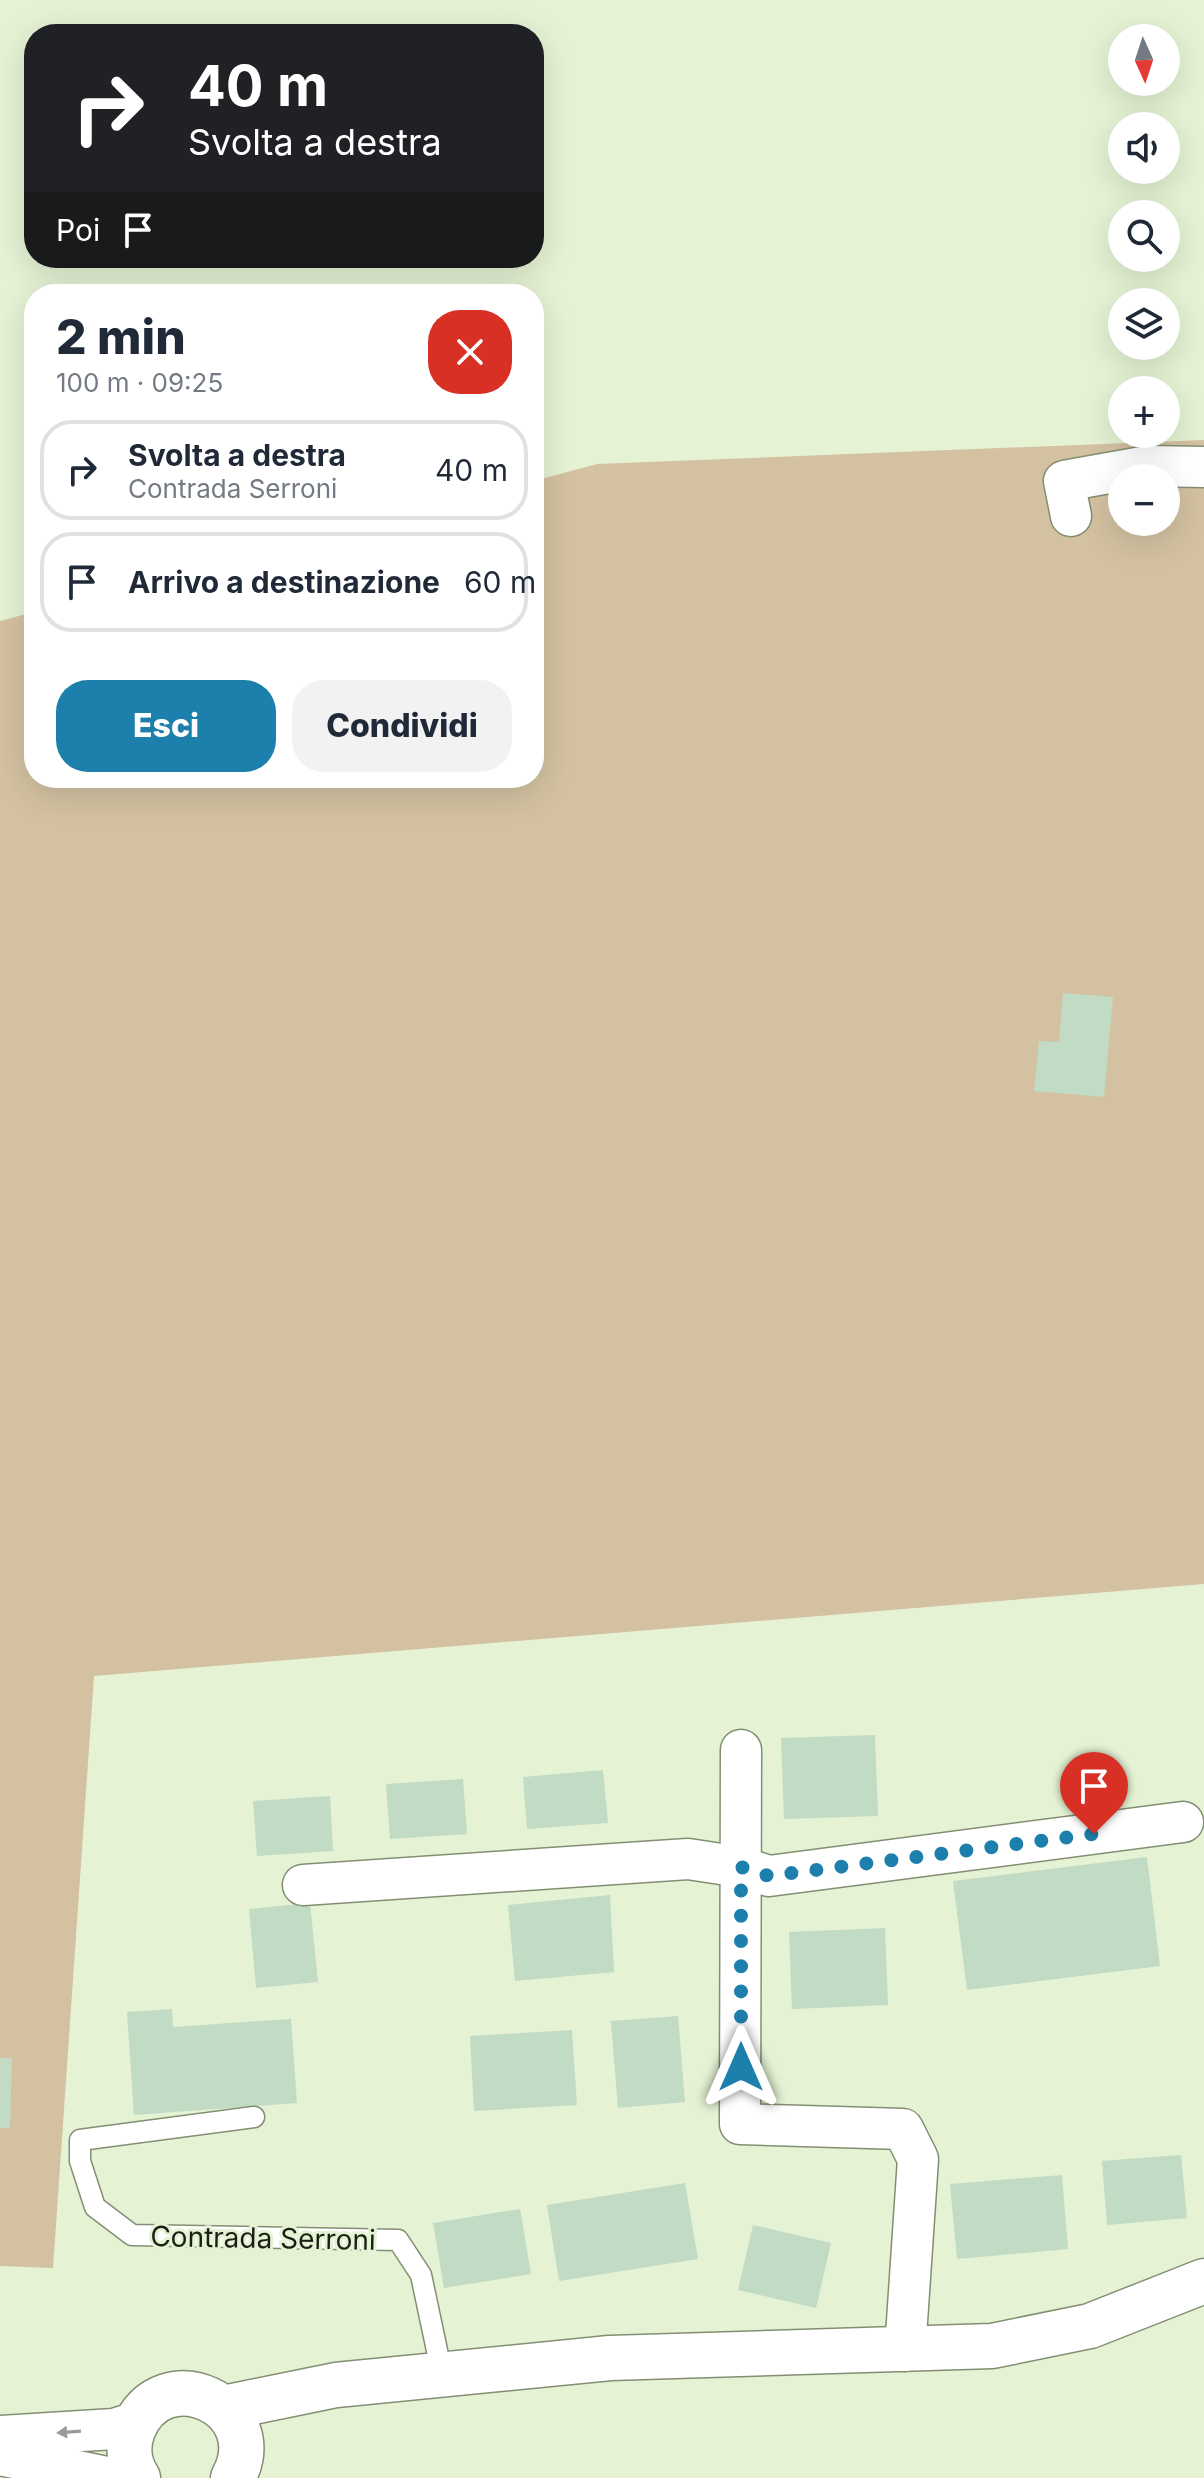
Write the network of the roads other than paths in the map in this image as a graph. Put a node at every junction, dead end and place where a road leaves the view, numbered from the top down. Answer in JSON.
{"nodes":[{"id":1,"x":1204,"y":467,"type":"edge"},
{"id":2,"x":1071,"y":516,"type":"dead end"},
{"id":3,"x":741,"y":1750,"type":"dead end"},
{"id":4,"x":1183,"y":1822,"type":"dead end"},
{"id":5,"x":741,"y":1867,"type":"junction"},
{"id":6,"x":303,"y":1885,"type":"dead end"},
{"id":7,"x":254,"y":2117,"type":"dead end"},
{"id":8,"x":1204,"y":2281,"type":"edge"},
{"id":9,"x":905,"y":2351,"type":"junction"},
{"id":10,"x":442,"y":2374,"type":"junction"},
{"id":11,"x":336,"y":2385,"type":"junction"},
{"id":12,"x":223,"y":2408,"type":"junction"},
{"id":13,"x":136,"y":2422,"type":"junction"},
{"id":14,"x":0,"y":2436,"type":"edge"},
{"id":15,"x":0,"y":2455,"type":"edge"},
{"id":16,"x":239,"y":2474,"type":"edge"},
{"id":17,"x":112,"y":2478,"type":"edge"},
{"id":18,"x":138,"y":2478,"type":"edge"}],
"edges":[{"from":1,"to":2,"type":"street"},
{"from":3,"to":5,"type":"street"},
{"from":4,"to":5,"type":"street"},
{"from":5,"to":6,"type":"street"},
{"from":5,"to":9,"type":"street"},
{"from":7,"to":10,"type":"lane","name":"Contrada Serroni"},
{"from":8,"to":9,"type":"main road"},
{"from":9,"to":10,"type":"main road"},
{"from":10,"to":11,"type":"main road"},
{"from":11,"to":12,"type":"main road"},
{"from":11,"to":16,"type":"main road"},
{"from":12,"to":13,"type":"main road"},
{"from":12,"to":16,"type":"main road"},
{"from":13,"to":14,"type":"street","one_way":true},
{"from":13,"to":18,"type":"main road"},
{"from":15,"to":17,"type":"street"}]}
